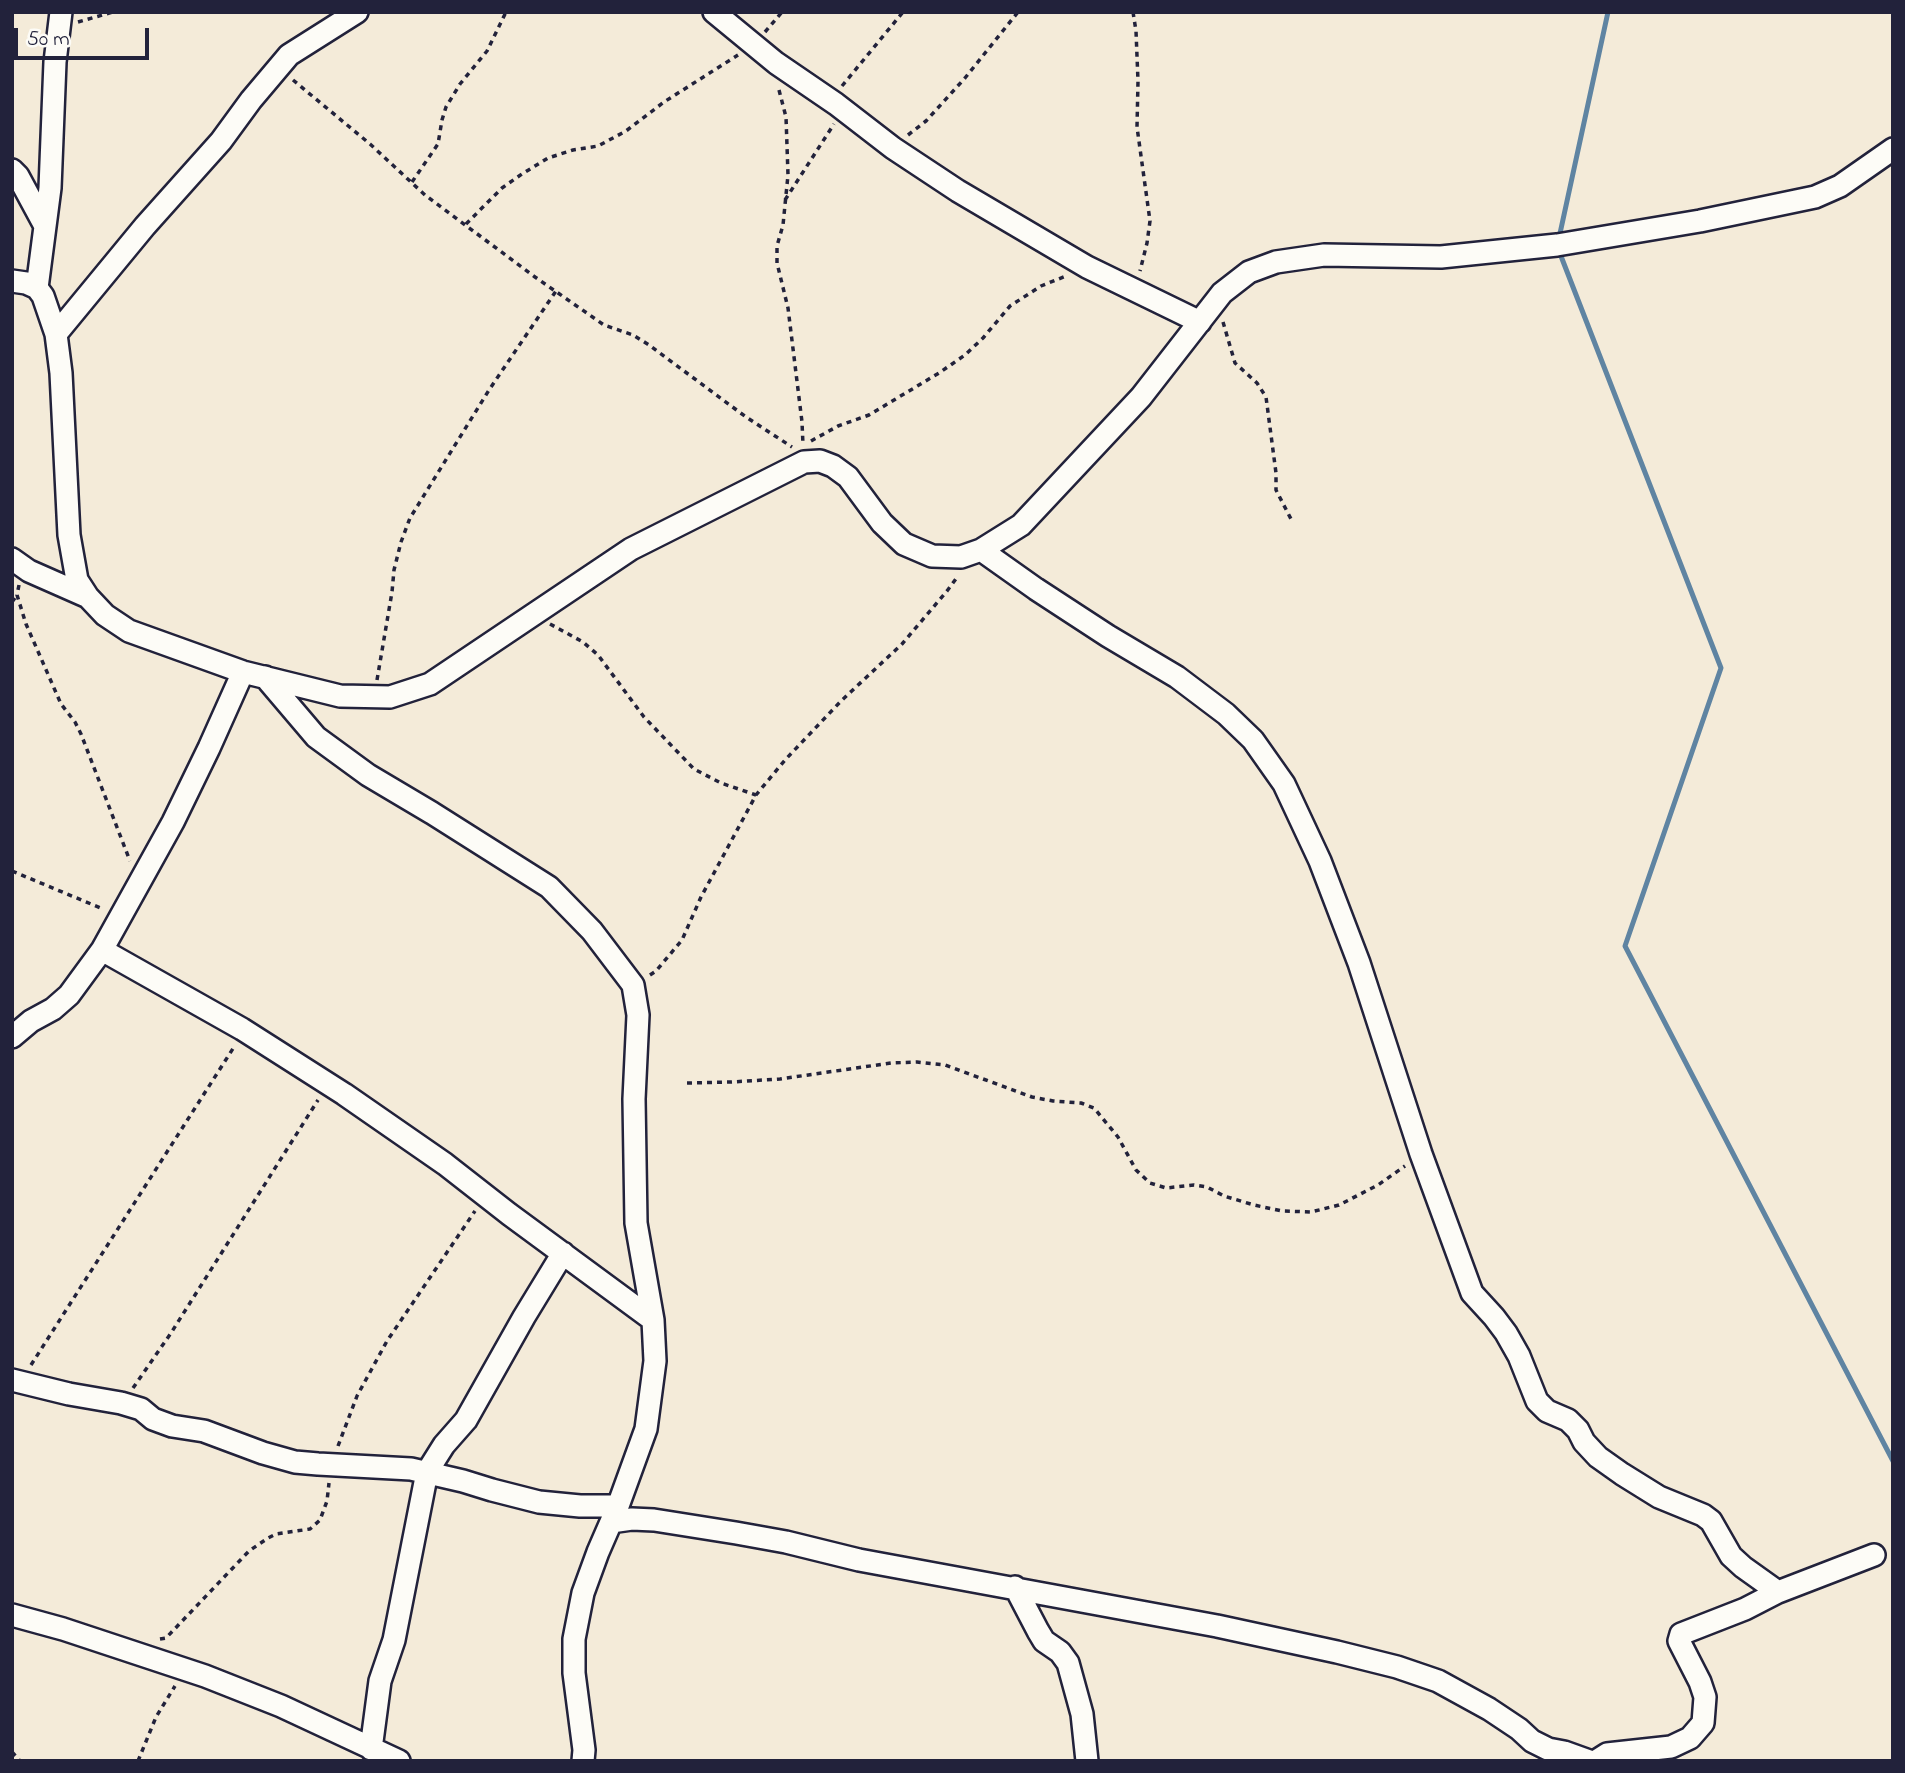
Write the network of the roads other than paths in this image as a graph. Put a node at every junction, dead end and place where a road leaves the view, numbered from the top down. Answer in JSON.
{"nodes":[{"id":1,"x":357,"y":12,"type":"edge"},
{"id":2,"x":714,"y":12,"type":"edge"},
{"id":3,"x":60,"y":20,"type":"edge"},
{"id":4,"x":1893,"y":149,"type":"edge"},
{"id":5,"x":12,"y":170,"type":"edge"},
{"id":6,"x":45,"y":226,"type":"junction"},
{"id":7,"x":12,"y":281,"type":"edge"},
{"id":8,"x":37,"y":288,"type":"junction"},
{"id":9,"x":1200,"y":322,"type":"junction"},
{"id":10,"x":56,"y":334,"type":"junction"},
{"id":11,"x":978,"y":551,"type":"junction"},
{"id":12,"x":17,"y":563,"type":"edge"},
{"id":13,"x":88,"y":597,"type":"junction"},
{"id":14,"x":243,"y":672,"type":"junction"},
{"id":15,"x":265,"y":677,"type":"junction"},
{"id":16,"x":102,"y":950,"type":"junction"},
{"id":17,"x":12,"y":1037,"type":"edge"},
{"id":18,"x":563,"y":1253,"type":"junction"},
{"id":19,"x":653,"y":1320,"type":"junction"},
{"id":20,"x":16,"y":1381,"type":"edge"},
{"id":21,"x":427,"y":1472,"type":"junction"},
{"id":22,"x":615,"y":1514,"type":"junction"},
{"id":23,"x":1874,"y":1555,"type":"dead end"},
{"id":24,"x":1015,"y":1587,"type":"junction"},
{"id":25,"x":1778,"y":1592,"type":"junction"},
{"id":26,"x":12,"y":1615,"type":"edge"},
{"id":27,"x":371,"y":1749,"type":"junction"},
{"id":28,"x":399,"y":1761,"type":"edge"},
{"id":29,"x":583,"y":1761,"type":"edge"},
{"id":30,"x":1087,"y":1761,"type":"edge"},
{"id":31,"x":1589,"y":1761,"type":"edge"},
{"id":32,"x":1596,"y":1761,"type":"edge"}],
"edges":[{"from":1,"to":10,"type":"street"},
{"from":2,"to":9,"type":"street"},
{"from":3,"to":6,"type":"street"},
{"from":4,"to":9,"type":"street"},
{"from":5,"to":6,"type":"street"},
{"from":6,"to":8,"type":"street"},
{"from":7,"to":8,"type":"street"},
{"from":8,"to":10,"type":"street"},
{"from":9,"to":11,"type":"street"},
{"from":10,"to":13,"type":"street"},
{"from":11,"to":15,"type":"street"},
{"from":11,"to":25,"type":"street"},
{"from":12,"to":13,"type":"street"},
{"from":13,"to":14,"type":"street"},
{"from":14,"to":15,"type":"street"},
{"from":14,"to":16,"type":"street"},
{"from":15,"to":19,"type":"street"},
{"from":16,"to":17,"type":"street"},
{"from":16,"to":18,"type":"street"},
{"from":18,"to":19,"type":"street"},
{"from":18,"to":21,"type":"street"},
{"from":19,"to":22,"type":"street"},
{"from":20,"to":21,"type":"street"},
{"from":21,"to":22,"type":"street"},
{"from":21,"to":27,"type":"street"},
{"from":22,"to":24,"type":"street"},
{"from":22,"to":29,"type":"street"},
{"from":23,"to":25,"type":"street"},
{"from":24,"to":30,"type":"street"},
{"from":24,"to":31,"type":"street"},
{"from":25,"to":32,"type":"street"},
{"from":26,"to":27,"type":"street"},
{"from":27,"to":28,"type":"street"}]}
